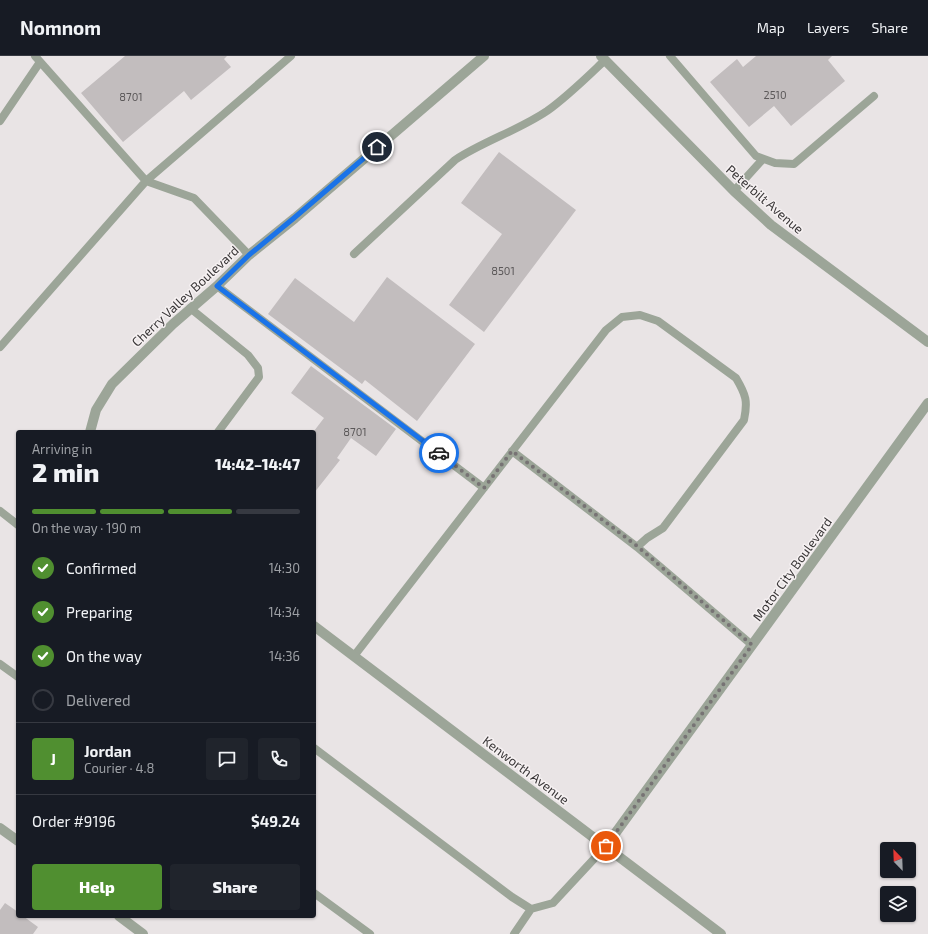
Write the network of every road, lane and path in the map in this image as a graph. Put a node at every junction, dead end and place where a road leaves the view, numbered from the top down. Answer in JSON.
{"nodes":[{"id":1,"x":291,"y":56,"type":"edge"},
{"id":2,"x":484,"y":56,"type":"edge"},
{"id":3,"x":670,"y":56,"type":"edge"},
{"id":4,"x":603,"y":58,"type":"edge"},
{"id":5,"x":38,"y":59,"type":"edge"},
{"id":6,"x":874,"y":96,"type":"dead end"},
{"id":7,"x":0,"y":121,"type":"edge"},
{"id":8,"x":763,"y":159,"type":"junction"},
{"id":9,"x":146,"y":181,"type":"junction"},
{"id":10,"x":734,"y":191,"type":"junction"},
{"id":11,"x":354,"y":254,"type":"dead end"},
{"id":12,"x":249,"y":255,"type":"junction"},
{"id":13,"x":217,"y":286,"type":"junction"},
{"id":14,"x":190,"y":308,"type":"junction"},
{"id":15,"x":928,"y":342,"type":"edge"},
{"id":16,"x":0,"y":347,"type":"edge"},
{"id":17,"x":928,"y":403,"type":"edge"},
{"id":18,"x":91,"y":430,"type":"edge"},
{"id":19,"x":219,"y":430,"type":"edge"},
{"id":20,"x":512,"y":451,"type":"junction"},
{"id":21,"x":484,"y":488,"type":"junction"},
{"id":22,"x":0,"y":511,"type":"edge"},
{"id":23,"x":16,"y":523,"type":"edge"},
{"id":24,"x":637,"y":546,"type":"junction"},
{"id":25,"x":316,"y":628,"type":"edge"},
{"id":26,"x":752,"y":645,"type":"junction"},
{"id":27,"x":354,"y":656,"type":"junction"},
{"id":28,"x":0,"y":664,"type":"edge"},
{"id":29,"x":16,"y":676,"type":"edge"},
{"id":30,"x":316,"y":750,"type":"edge"},
{"id":31,"x":0,"y":828,"type":"edge"},
{"id":32,"x":16,"y":840,"type":"edge"},
{"id":33,"x":606,"y":846,"type":"junction"},
{"id":34,"x":316,"y":894,"type":"edge"},
{"id":35,"x":532,"y":909,"type":"junction"},
{"id":36,"x":122,"y":918,"type":"edge"},
{"id":37,"x":143,"y":934,"type":"edge"},
{"id":38,"x":370,"y":934,"type":"edge"},
{"id":39,"x":514,"y":934,"type":"edge"},
{"id":40,"x":721,"y":934,"type":"edge"}],
"edges":[{"from":1,"to":9,"type":"lane"},
{"from":2,"to":12,"type":"street","name":"Cherry Valley Boulevard"},
{"from":3,"to":8,"type":"lane"},
{"from":4,"to":10,"type":"street","name":"Peterbilt Avenue"},
{"from":4,"to":11,"type":"lane"},
{"from":5,"to":7,"type":"lane"},
{"from":5,"to":9,"type":"lane"},
{"from":6,"to":8,"type":"lane"},
{"from":8,"to":10,"type":"lane"},
{"from":9,"to":12,"type":"lane"},
{"from":9,"to":16,"type":"lane"},
{"from":10,"to":15,"type":"street","name":"Peterbilt Avenue"},
{"from":12,"to":13,"type":"street","name":"Cherry Valley Boulevard"},
{"from":13,"to":14,"type":"street","name":"Cherry Valley Boulevard"},
{"from":13,"to":21,"type":"lane"},
{"from":14,"to":18,"type":"street","name":"Cherry Valley Boulevard"},
{"from":14,"to":19,"type":"lane"},
{"from":17,"to":26,"type":"street","name":"Motor City Boulevard"},
{"from":20,"to":21,"type":"lane"},
{"from":20,"to":24,"type":"lane"},
{"from":20,"to":24,"type":"lane"},
{"from":21,"to":27,"type":"lane"},
{"from":22,"to":23,"type":"lane"},
{"from":24,"to":26,"type":"lane"},
{"from":25,"to":27,"type":"street","name":"Kenworth Avenue"},
{"from":26,"to":33,"type":"street","name":"Motor City Boulevard"},
{"from":27,"to":33,"type":"street","name":"Kenworth Avenue"},
{"from":28,"to":29,"type":"lane"},
{"from":30,"to":35,"type":"lane"},
{"from":31,"to":32,"type":"street"},
{"from":33,"to":35,"type":"lane"},
{"from":33,"to":40,"type":"street","name":"Kenworth Avenue"},
{"from":34,"to":38,"type":"lane"},
{"from":35,"to":39,"type":"lane"},
{"from":36,"to":37,"type":"street"}]}
